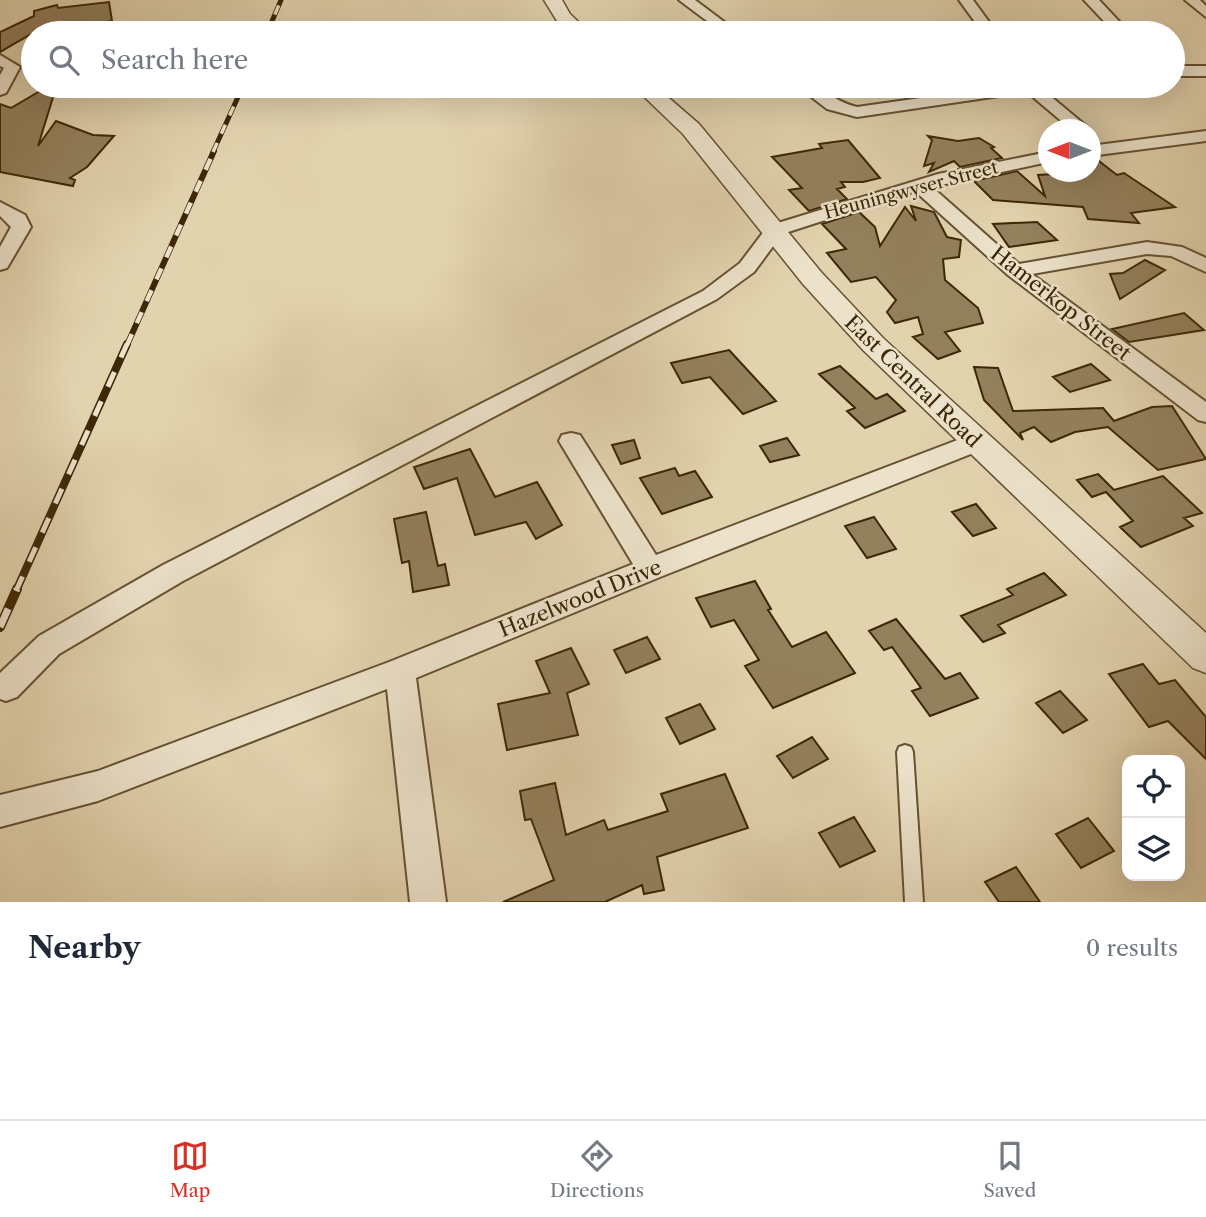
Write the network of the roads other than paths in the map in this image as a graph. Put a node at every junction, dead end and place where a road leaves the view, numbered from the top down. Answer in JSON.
{"nodes":[{"id":1,"x":553,"y":0,"type":"edge"},
{"id":2,"x":686,"y":0,"type":"edge"},
{"id":3,"x":966,"y":0,"type":"edge"},
{"id":4,"x":1091,"y":0,"type":"edge"},
{"id":5,"x":1192,"y":0,"type":"edge"},
{"id":6,"x":1206,"y":13,"type":"edge"},
{"id":7,"x":568,"y":21,"type":"edge"},
{"id":8,"x":715,"y":21,"type":"edge"},
{"id":9,"x":981,"y":21,"type":"edge"},
{"id":10,"x":1111,"y":21,"type":"edge"},
{"id":11,"x":0,"y":59,"type":"edge"},
{"id":12,"x":1185,"y":71,"type":"edge"},
{"id":13,"x":1206,"y":71,"type":"edge"},
{"id":14,"x":0,"y":90,"type":"edge"},
{"id":15,"x":656,"y":98,"type":"edge"},
{"id":16,"x":822,"y":98,"type":"edge"},
{"id":17,"x":951,"y":98,"type":"edge"},
{"id":18,"x":1046,"y":98,"type":"edge"},
{"id":19,"x":1070,"y":119,"type":"edge"},
{"id":20,"x":1206,"y":136,"type":"edge"},
{"id":21,"x":1101,"y":150,"type":"edge"},
{"id":22,"x":1038,"y":159,"type":"edge"},
{"id":23,"x":920,"y":186,"type":"junction"},
{"id":24,"x":0,"y":208,"type":"edge"},
{"id":25,"x":775,"y":230,"type":"junction"},
{"id":26,"x":0,"y":264,"type":"edge"},
{"id":27,"x":1206,"y":266,"type":"edge"},
{"id":28,"x":1015,"y":271,"type":"junction"},
{"id":29,"x":1206,"y":414,"type":"edge"},
{"id":30,"x":571,"y":441,"type":"dead end"},
{"id":31,"x":977,"y":442,"type":"junction"},
{"id":32,"x":650,"y":569,"type":"junction"},
{"id":33,"x":1206,"y":657,"type":"edge"},
{"id":34,"x":400,"y":671,"type":"junction"},
{"id":35,"x":6,"y":688,"type":"dead end"},
{"id":36,"x":905,"y":752,"type":"dead end"},
{"id":37,"x":0,"y":811,"type":"edge"},
{"id":38,"x":428,"y":902,"type":"edge"},
{"id":39,"x":914,"y":902,"type":"edge"}],
"edges":[{"from":1,"to":7,"type":"street"},
{"from":2,"to":8,"type":"street"},
{"from":3,"to":9,"type":"street"},
{"from":4,"to":10,"type":"street"},
{"from":5,"to":6,"type":"street"},
{"from":11,"to":14,"type":"street"},
{"from":12,"to":13,"type":"street"},
{"from":15,"to":25,"type":"street","name":"East Central Road"},
{"from":16,"to":17,"type":"street"},
{"from":18,"to":19,"type":"street"},
{"from":20,"to":21,"type":"street"},
{"from":22,"to":23,"type":"street","name":"Heuningwyser Street"},
{"from":23,"to":25,"type":"street","name":"Heuningwyser Street"},
{"from":23,"to":28,"type":"street","name":"Hamerkop Street"},
{"from":24,"to":26,"type":"street"},
{"from":25,"to":31,"type":"street","name":"East Central Road"},
{"from":25,"to":35,"type":"street"},
{"from":27,"to":28,"type":"street"},
{"from":28,"to":29,"type":"street","name":"Hamerkop Street"},
{"from":30,"to":32,"type":"street"},
{"from":31,"to":32,"type":"street","name":"Hazelwood Drive"},
{"from":31,"to":33,"type":"street","name":"East Central Road"},
{"from":32,"to":34,"type":"street","name":"Hazelwood Drive"},
{"from":34,"to":37,"type":"street","name":"Hazelwood Drive"},
{"from":34,"to":38,"type":"street"},
{"from":36,"to":39,"type":"lane"}]}
